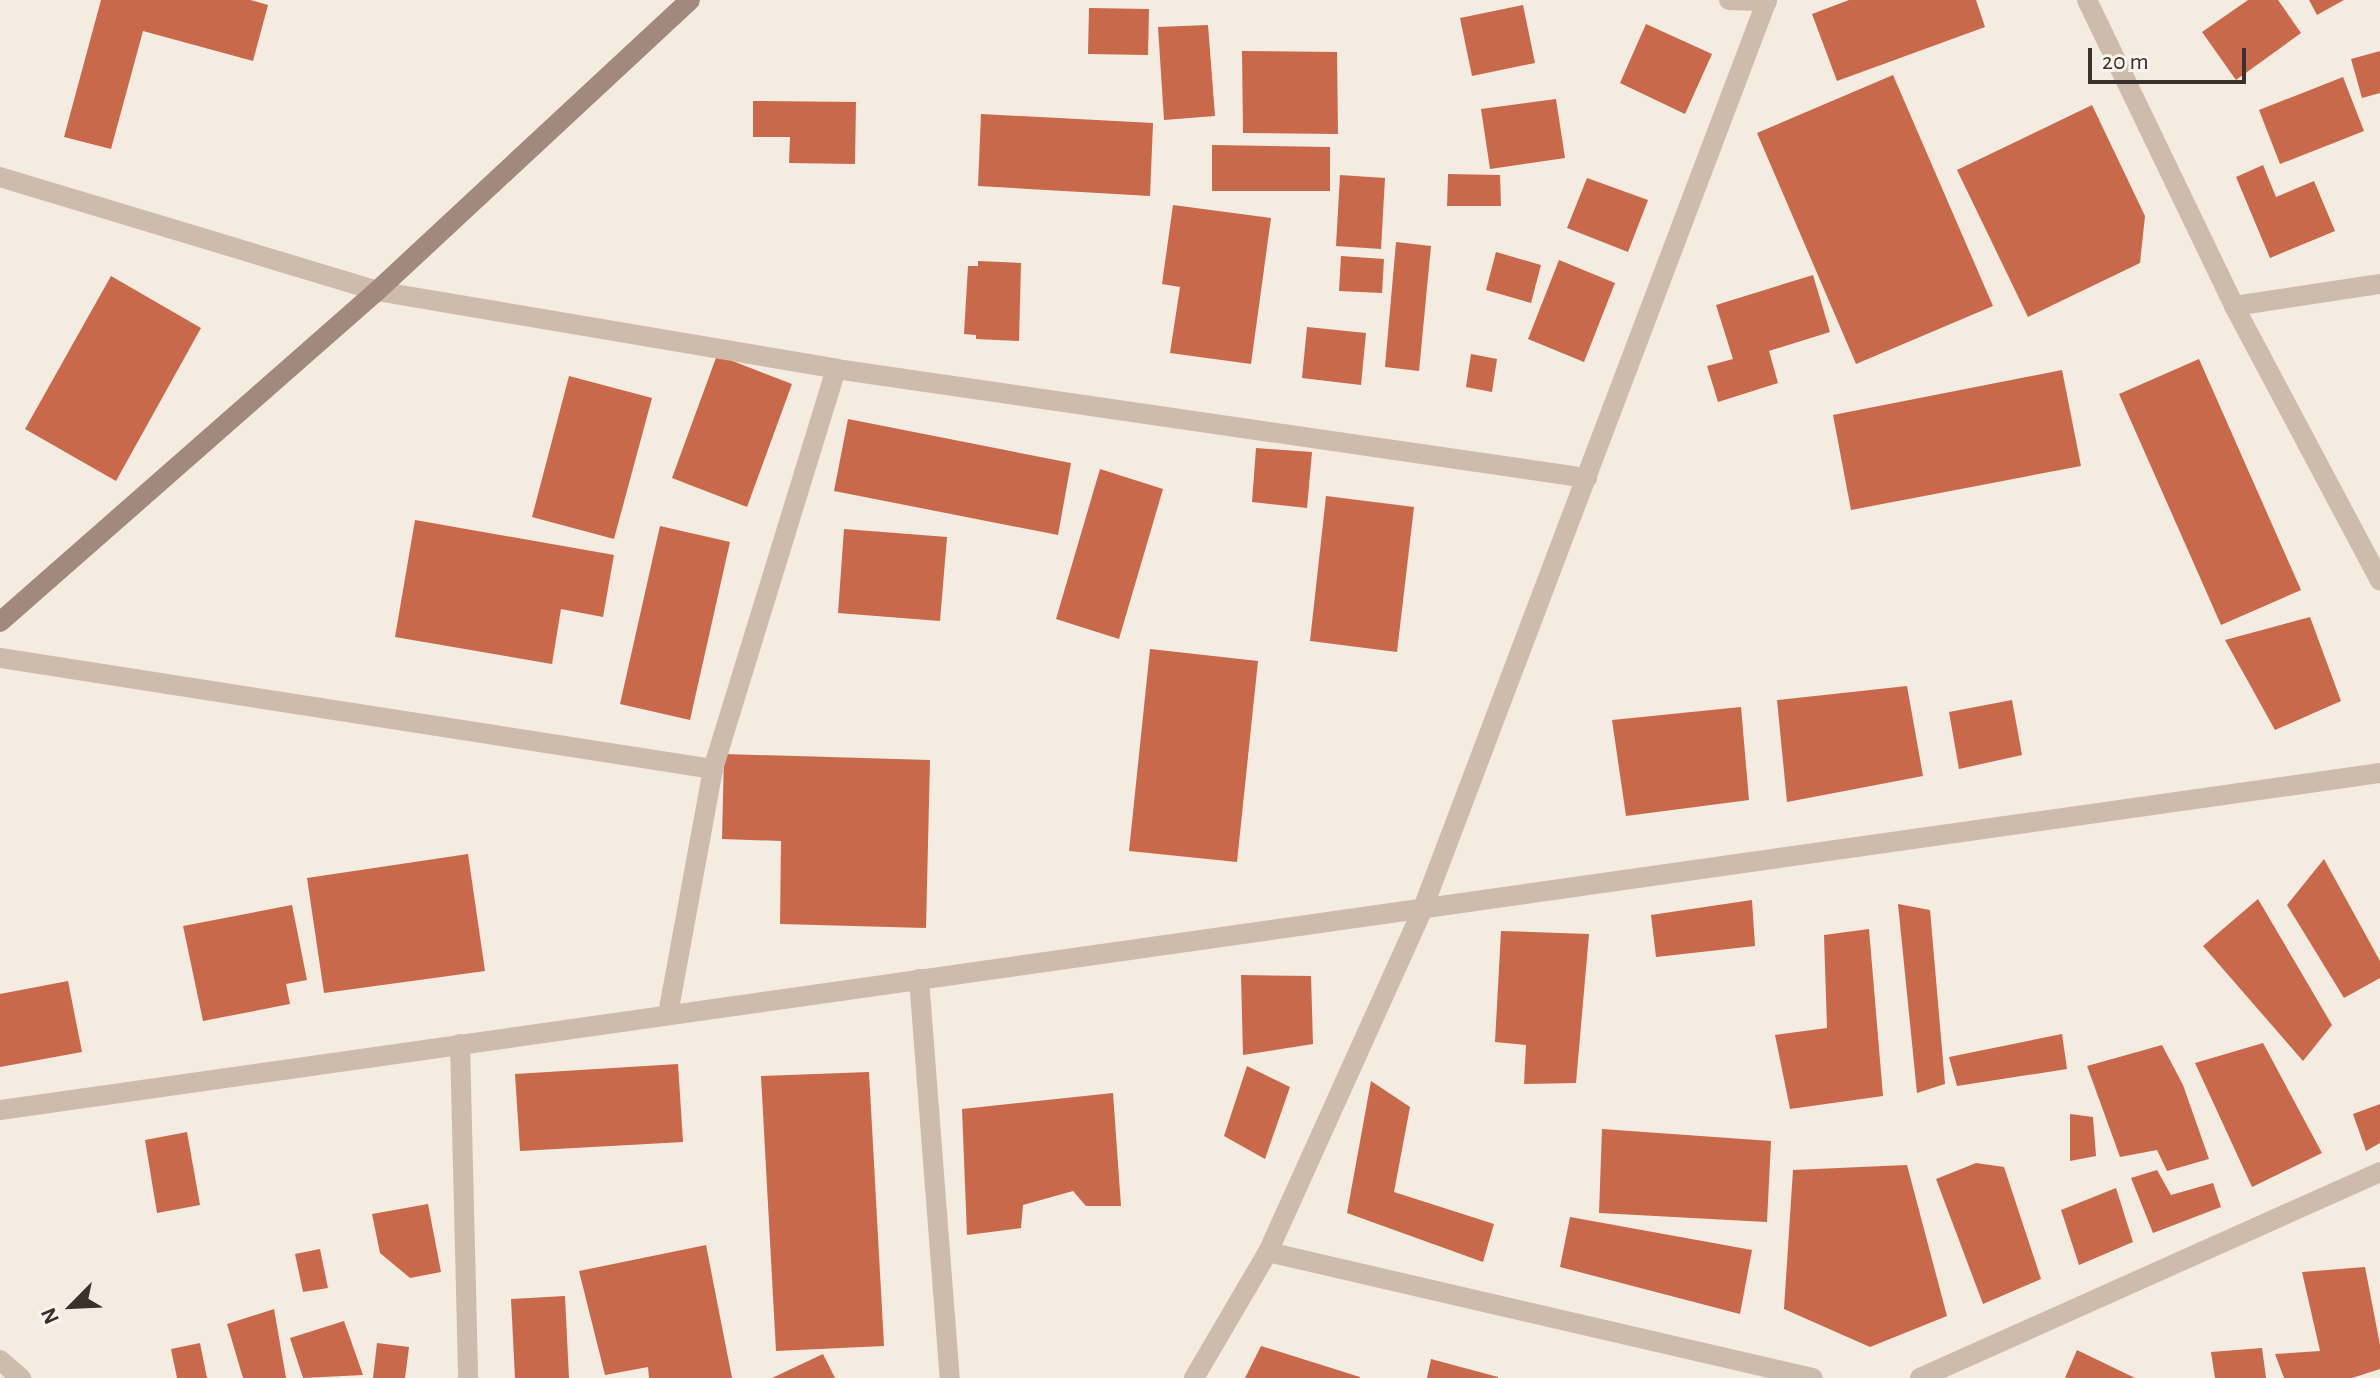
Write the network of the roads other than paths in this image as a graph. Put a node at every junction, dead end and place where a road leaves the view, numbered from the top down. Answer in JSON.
{"nodes":[{"id":1,"x":690,"y":0,"type":"edge"},
{"id":2,"x":1729,"y":0,"type":"edge"},
{"id":3,"x":2087,"y":0,"type":"edge"},
{"id":4,"x":1767,"y":1,"type":"edge"},
{"id":5,"x":0,"y":177,"type":"edge"},
{"id":6,"x":2380,"y":284,"type":"edge"},
{"id":7,"x":377,"y":291,"type":"junction"},
{"id":8,"x":2234,"y":306,"type":"junction"},
{"id":9,"x":836,"y":369,"type":"junction"},
{"id":10,"x":1587,"y":478,"type":"junction"},
{"id":11,"x":2380,"y":581,"type":"edge"},
{"id":12,"x":0,"y":622,"type":"edge"},
{"id":13,"x":0,"y":658,"type":"edge"},
{"id":14,"x":713,"y":769,"type":"junction"},
{"id":15,"x":2380,"y":773,"type":"edge"},
{"id":16,"x":1423,"y":908,"type":"junction"},
{"id":17,"x":919,"y":979,"type":"junction"},
{"id":18,"x":668,"y":1015,"type":"junction"},
{"id":19,"x":460,"y":1044,"type":"junction"},
{"id":20,"x":0,"y":1110,"type":"edge"},
{"id":21,"x":2380,"y":1172,"type":"edge"},
{"id":22,"x":1268,"y":1252,"type":"junction"},
{"id":23,"x":0,"y":1360,"type":"edge"},
{"id":24,"x":21,"y":1378,"type":"edge"},
{"id":25,"x":468,"y":1378,"type":"edge"},
{"id":26,"x":950,"y":1378,"type":"edge"},
{"id":27,"x":1194,"y":1378,"type":"edge"},
{"id":28,"x":1813,"y":1378,"type":"edge"},
{"id":29,"x":1920,"y":1378,"type":"edge"}],
"edges":[{"from":1,"to":7,"type":"street"},
{"from":2,"to":4,"type":"street"},
{"from":3,"to":8,"type":"street"},
{"from":4,"to":10,"type":"street"},
{"from":5,"to":7,"type":"street"},
{"from":6,"to":8,"type":"street"},
{"from":7,"to":9,"type":"street"},
{"from":7,"to":12,"type":"street"},
{"from":8,"to":11,"type":"street"},
{"from":9,"to":10,"type":"street"},
{"from":9,"to":14,"type":"street"},
{"from":10,"to":16,"type":"street"},
{"from":13,"to":14,"type":"street"},
{"from":14,"to":18,"type":"street"},
{"from":15,"to":16,"type":"street"},
{"from":16,"to":17,"type":"street"},
{"from":16,"to":22,"type":"street"},
{"from":17,"to":18,"type":"street"},
{"from":17,"to":26,"type":"street"},
{"from":18,"to":19,"type":"street"},
{"from":19,"to":20,"type":"street"},
{"from":19,"to":25,"type":"street"},
{"from":21,"to":29,"type":"street"},
{"from":22,"to":27,"type":"street"},
{"from":22,"to":28,"type":"street"},
{"from":23,"to":24,"type":"street"}]}
